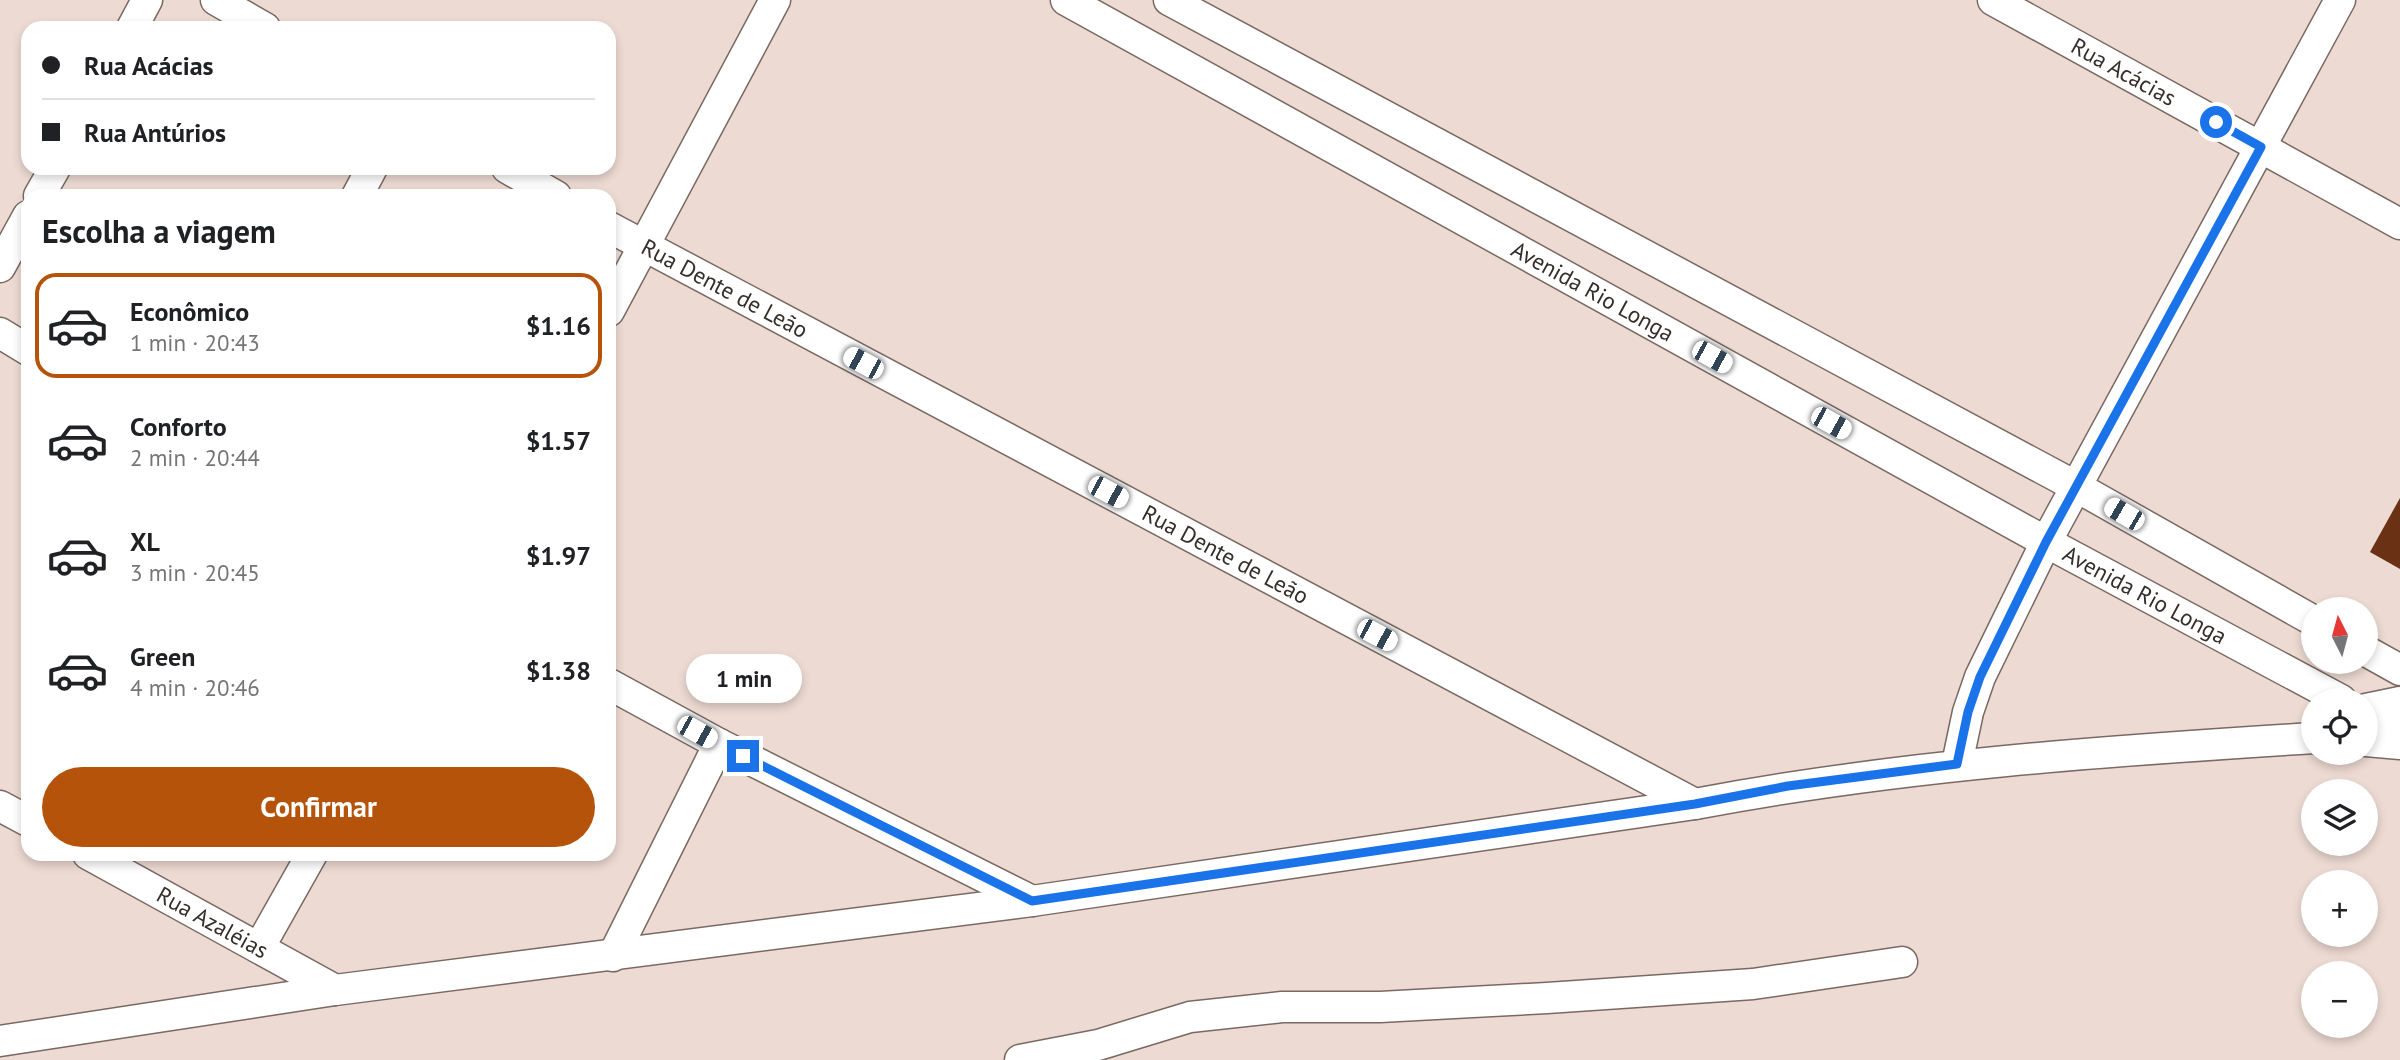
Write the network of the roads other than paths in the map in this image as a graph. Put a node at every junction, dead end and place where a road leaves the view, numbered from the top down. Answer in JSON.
{"nodes":[{"id":1,"x":147,"y":0,"type":"edge"},
{"id":2,"x":216,"y":0,"type":"edge"},
{"id":3,"x":775,"y":0,"type":"edge"},
{"id":4,"x":1066,"y":0,"type":"edge"},
{"id":5,"x":1169,"y":0,"type":"edge"},
{"id":6,"x":1993,"y":0,"type":"edge"},
{"id":7,"x":2340,"y":0,"type":"edge"},
{"id":8,"x":136,"y":21,"type":"edge"},
{"id":9,"x":253,"y":21,"type":"edge"},
{"id":10,"x":2261,"y":147,"type":"junction"},
{"id":11,"x":519,"y":175,"type":"edge"},
{"id":12,"x":544,"y":189,"type":"edge"},
{"id":13,"x":2400,"y":224,"type":"edge"},
{"id":14,"x":21,"y":229,"type":"edge"},
{"id":15,"x":616,"y":230,"type":"edge"},
{"id":16,"x":643,"y":246,"type":"junction"},
{"id":17,"x":0,"y":267,"type":"edge"},
{"id":18,"x":616,"y":298,"type":"edge"},
{"id":19,"x":0,"y":334,"type":"edge"},
{"id":20,"x":21,"y":346,"type":"edge"},
{"id":21,"x":2077,"y":487,"type":"junction"},
{"id":22,"x":2046,"y":542,"type":"junction"},
{"id":23,"x":2301,"y":614,"type":"edge"},
{"id":24,"x":2378,"y":658,"type":"edge"},
{"id":25,"x":2400,"y":670,"type":"edge"},
{"id":26,"x":616,"y":688,"type":"edge"},
{"id":27,"x":2319,"y":688,"type":"edge"},
{"id":28,"x":2400,"y":702,"type":"edge"},
{"id":29,"x":2378,"y":708,"type":"edge"},
{"id":30,"x":2378,"y":718,"type":"edge"},
{"id":31,"x":2400,"y":732,"type":"edge"},
{"id":32,"x":2301,"y":739,"type":"edge"},
{"id":33,"x":2378,"y":742,"type":"edge"},
{"id":34,"x":719,"y":744,"type":"junction"},
{"id":35,"x":2400,"y":744,"type":"edge"},
{"id":36,"x":1957,"y":764,"type":"junction"},
{"id":37,"x":1695,"y":804,"type":"junction"},
{"id":38,"x":101,"y":861,"type":"edge"},
{"id":39,"x":308,"y":861,"type":"edge"},
{"id":40,"x":1032,"y":901,"type":"junction"},
{"id":41,"x":259,"y":947,"type":"junction"},
{"id":42,"x":613,"y":956,"type":"junction"},
{"id":43,"x":1902,"y":962,"type":"dead end"},
{"id":44,"x":335,"y":990,"type":"junction"},
{"id":45,"x":0,"y":1041,"type":"edge"},
{"id":46,"x":1020,"y":1060,"type":"edge"}],
"edges":[{"from":1,"to":8,"type":"street"},
{"from":2,"to":9,"type":"street"},
{"from":3,"to":16,"type":"street"},
{"from":4,"to":22,"type":"street","name":"Avenida Rio Longa"},
{"from":5,"to":21,"type":"street"},
{"from":6,"to":10,"type":"street","name":"Rua Acácias"},
{"from":7,"to":10,"type":"street"},
{"from":10,"to":13,"type":"street","name":"Rua Acácias"},
{"from":10,"to":21,"type":"street"},
{"from":11,"to":12,"type":"street"},
{"from":14,"to":17,"type":"street"},
{"from":15,"to":16,"type":"street","name":"Rua Dente de Leão"},
{"from":16,"to":18,"type":"street"},
{"from":16,"to":37,"type":"street","name":"Rua Dente de Leão"},
{"from":19,"to":20,"type":"street"},
{"from":21,"to":22,"type":"street"},
{"from":21,"to":23,"type":"street"},
{"from":22,"to":27,"type":"street","name":"Avenida Rio Longa"},
{"from":22,"to":36,"type":"street"},
{"from":24,"to":25,"type":"street"},
{"from":26,"to":34,"type":"street"},
{"from":28,"to":29,"type":"street"},
{"from":30,"to":31,"type":"street"},
{"from":32,"to":36,"type":"street"},
{"from":33,"to":35,"type":"street"},
{"from":34,"to":40,"type":"street"},
{"from":34,"to":42,"type":"street"},
{"from":36,"to":37,"type":"street"},
{"from":37,"to":40,"type":"street"},
{"from":38,"to":41,"type":"street","name":"Rua Azaléias"},
{"from":39,"to":41,"type":"street"},
{"from":40,"to":42,"type":"street"},
{"from":41,"to":44,"type":"street","name":"Rua Azaléias"},
{"from":42,"to":44,"type":"street"},
{"from":43,"to":46,"type":"street"},
{"from":44,"to":45,"type":"street"}]}
